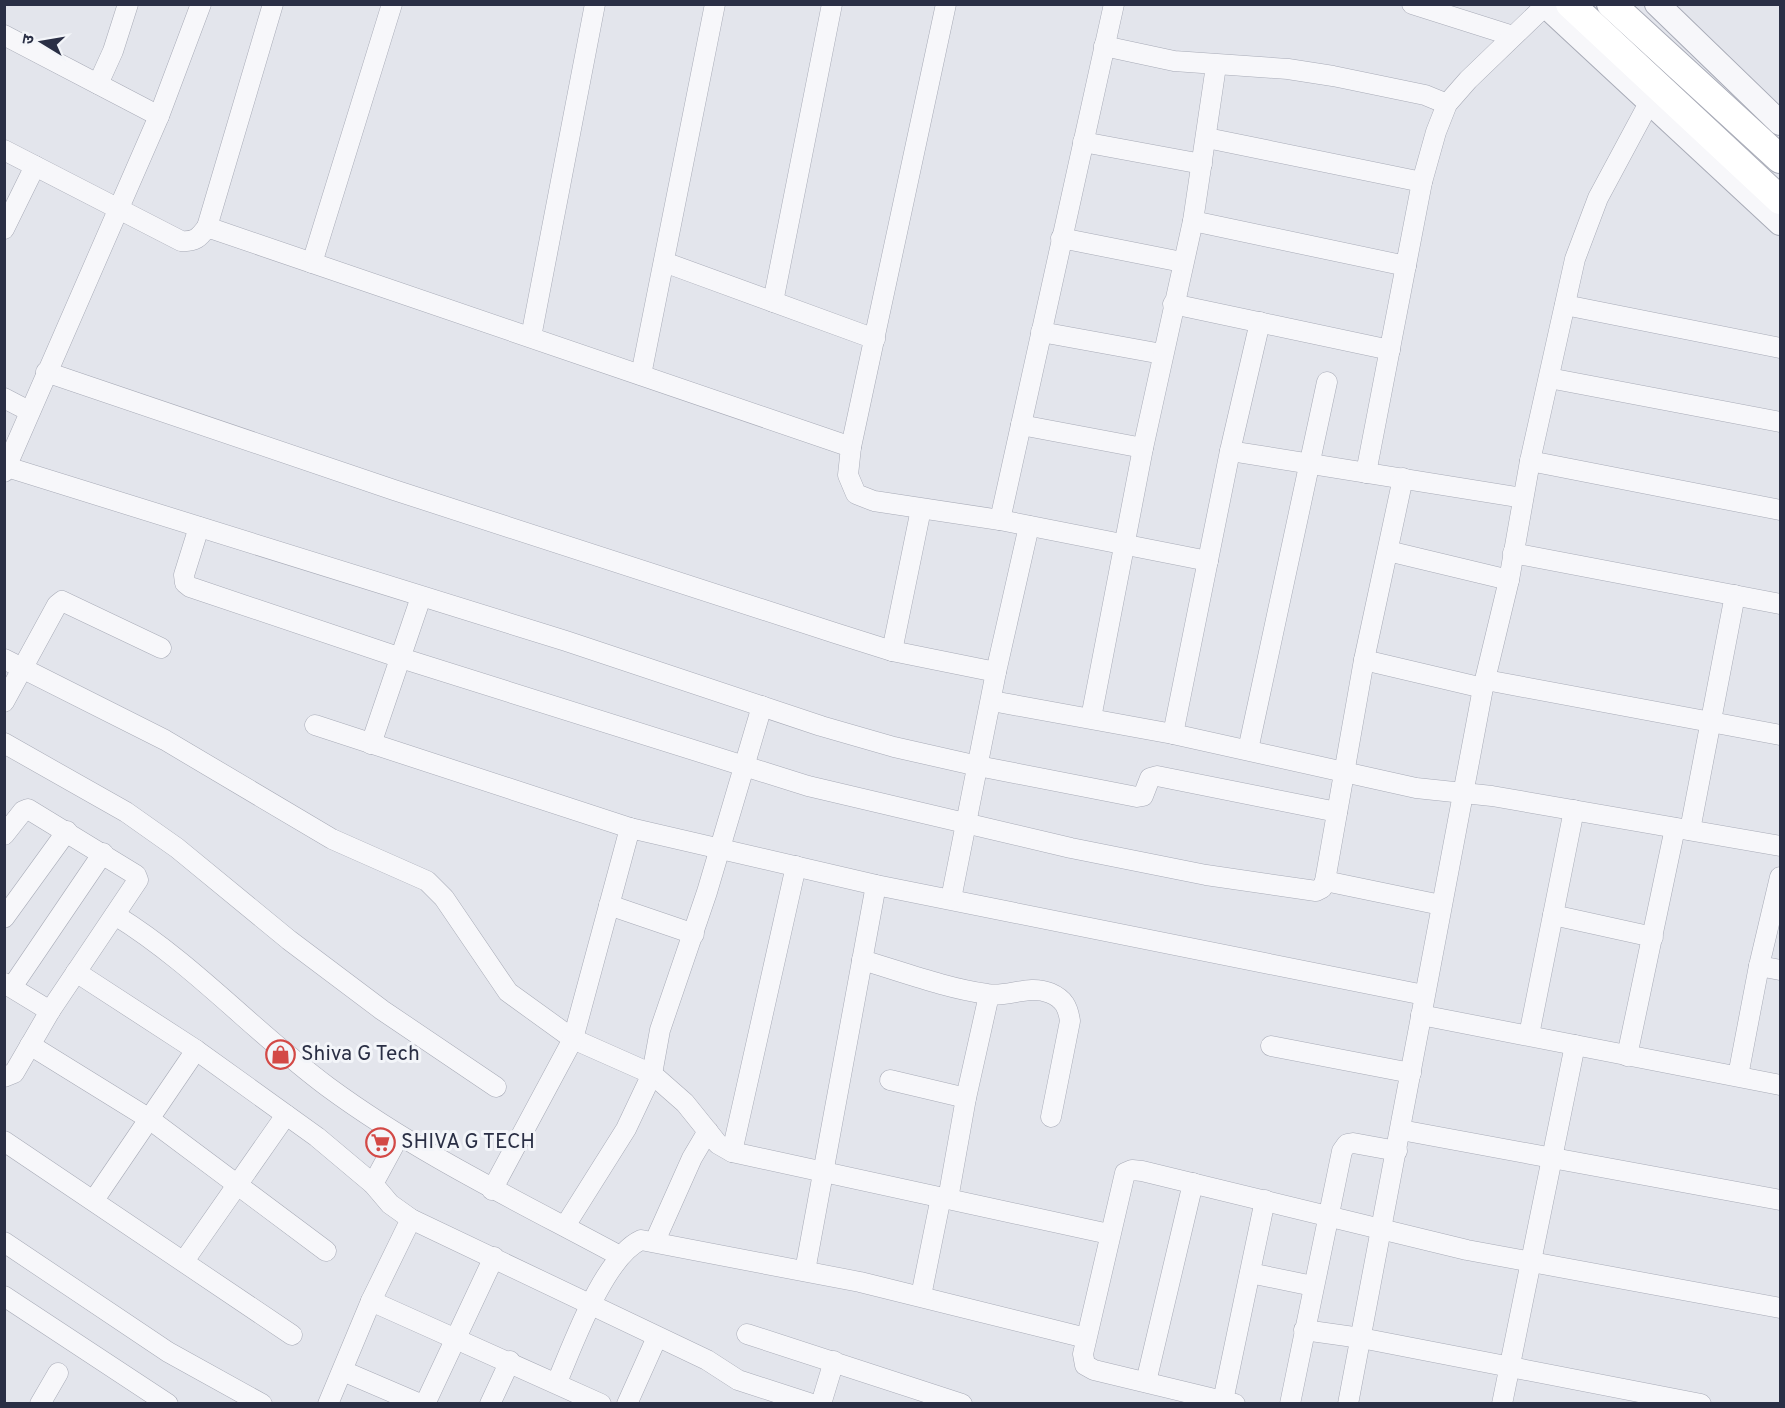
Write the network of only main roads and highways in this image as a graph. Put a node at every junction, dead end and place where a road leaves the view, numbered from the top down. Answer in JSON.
{"nodes":[{"id":1,"x":1611,"y":4,"type":"edge"},
{"id":2,"x":1552,"y":5,"type":"edge"},
{"id":3,"x":1780,"y":159,"type":"edge"},
{"id":4,"x":1780,"y":200,"type":"edge"}],
"edges":[{"from":1,"to":3,"type":"main road"},
{"from":2,"to":4,"type":"main road"}]}
